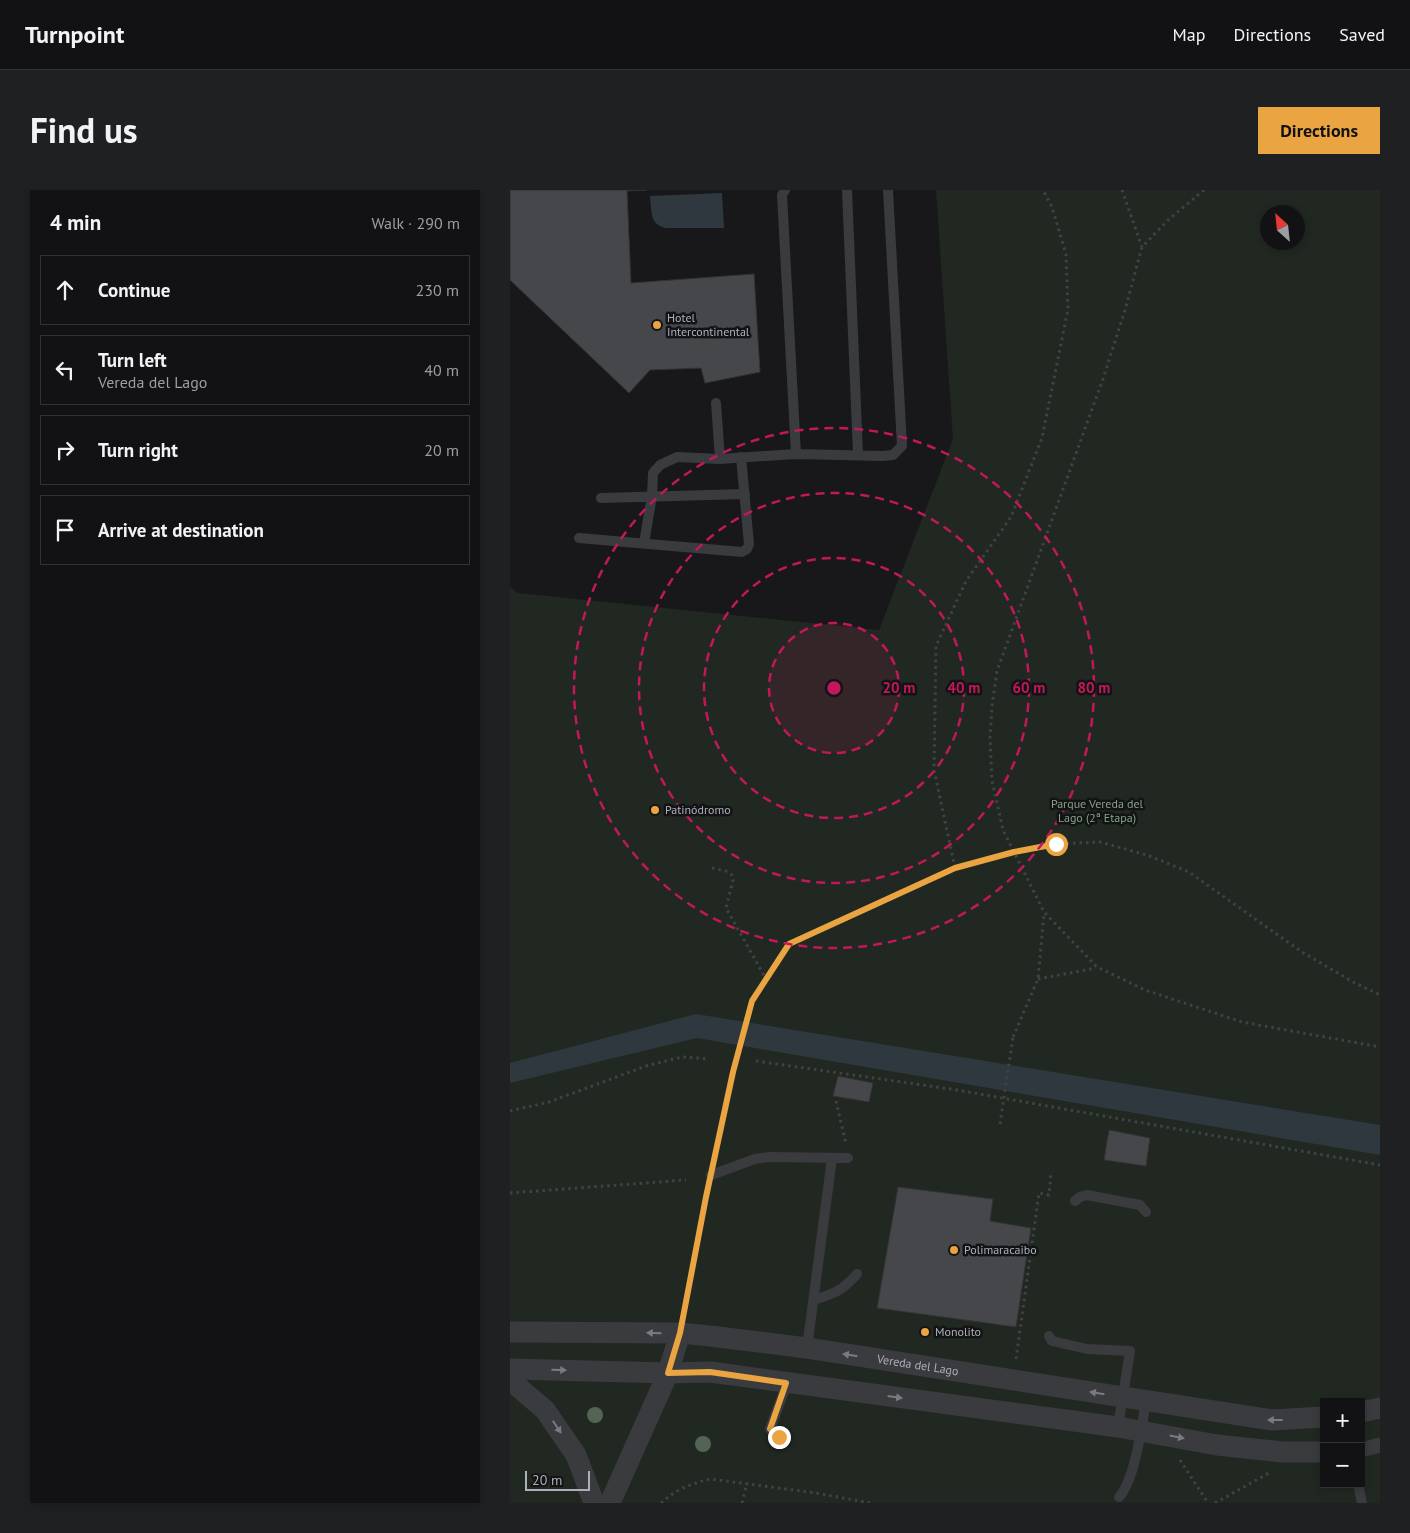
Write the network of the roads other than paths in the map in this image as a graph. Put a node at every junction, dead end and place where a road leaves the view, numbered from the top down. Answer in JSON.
{"nodes":[{"id":1,"x":785,"y":190,"type":"edge"},
{"id":2,"x":847,"y":190,"type":"edge"},
{"id":3,"x":888,"y":190,"type":"edge"},
{"id":4,"x":716,"y":403,"type":"dead end"},
{"id":5,"x":796,"y":454,"type":"junction"},
{"id":6,"x":858,"y":454,"type":"junction"},
{"id":7,"x":741,"y":457,"type":"junction"},
{"id":8,"x":720,"y":459,"type":"junction"},
{"id":9,"x":745,"y":494,"type":"junction"},
{"id":10,"x":652,"y":496,"type":"junction"},
{"id":11,"x":602,"y":498,"type":"dead end"},
{"id":12,"x":579,"y":538,"type":"dead end"},
{"id":13,"x":644,"y":543,"type":"junction"},
{"id":14,"x":832,"y":1158,"type":"junction"},
{"id":15,"x":848,"y":1158,"type":"road end"},
{"id":16,"x":711,"y":1175,"type":"road end"},
{"id":17,"x":1075,"y":1201,"type":"dead end"},
{"id":18,"x":1146,"y":1212,"type":"dead end"},
{"id":19,"x":856,"y":1274,"type":"dead end"},
{"id":20,"x":814,"y":1300,"type":"junction"},
{"id":21,"x":510,"y":1332,"type":"edge"},
{"id":22,"x":680,"y":1333,"type":"junction"},
{"id":23,"x":1049,"y":1336,"type":"dead end"},
{"id":24,"x":807,"y":1348,"type":"junction"},
{"id":25,"x":510,"y":1369,"type":"edge"},
{"id":26,"x":668,"y":1373,"type":"junction"},
{"id":27,"x":510,"y":1380,"type":"edge"},
{"id":28,"x":786,"y":1383,"type":"junction"},
{"id":29,"x":1124,"y":1397,"type":"junction"},
{"id":30,"x":1146,"y":1402,"type":"junction"},
{"id":31,"x":1380,"y":1408,"type":"edge"},
{"id":32,"x":1365,"y":1411,"type":"edge"},
{"id":33,"x":1320,"y":1417,"type":"edge"},
{"id":34,"x":1118,"y":1427,"type":"junction"},
{"id":35,"x":1141,"y":1430,"type":"junction"},
{"id":36,"x":779,"y":1437,"type":"dead end"},
{"id":37,"x":1380,"y":1445,"type":"edge"},
{"id":38,"x":1365,"y":1449,"type":"edge"},
{"id":39,"x":1320,"y":1452,"type":"edge"},
{"id":40,"x":1359,"y":1488,"type":"edge"},
{"id":41,"x":1120,"y":1497,"type":"dead end"},
{"id":42,"x":594,"y":1503,"type":"edge"},
{"id":43,"x":610,"y":1503,"type":"edge"},
{"id":44,"x":1362,"y":1503,"type":"edge"}],
"edges":[{"from":1,"to":5,"type":"lane"},
{"from":2,"to":6,"type":"lane"},
{"from":3,"to":6,"type":"lane"},
{"from":4,"to":8,"type":"lane"},
{"from":5,"to":6,"type":"lane"},
{"from":5,"to":7,"type":"lane"},
{"from":7,"to":8,"type":"lane"},
{"from":7,"to":9,"type":"lane"},
{"from":8,"to":10,"type":"lane"},
{"from":9,"to":10,"type":"lane"},
{"from":9,"to":13,"type":"lane"},
{"from":10,"to":11,"type":"lane"},
{"from":10,"to":13,"type":"lane"},
{"from":12,"to":13,"type":"lane"},
{"from":14,"to":15,"type":"lane"},
{"from":14,"to":16,"type":"lane"},
{"from":14,"to":20,"type":"lane"},
{"from":17,"to":18,"type":"lane"},
{"from":19,"to":20,"type":"lane"},
{"from":20,"to":24,"type":"lane"},
{"from":22,"to":21,"type":"street","name":"Vereda del Lago","one_way":true},
{"from":22,"to":24,"type":"street","name":"Vereda del Lago"},
{"from":22,"to":26,"type":"street"},
{"from":23,"to":29,"type":"lane"},
{"from":29,"to":24,"type":"street","name":"Vereda del Lago","one_way":true},
{"from":25,"to":26,"type":"street","one_way":true},
{"from":26,"to":28,"type":"street"},
{"from":26,"to":43,"type":"street"},
{"from":27,"to":42,"type":"street","one_way":true},
{"from":28,"to":34,"type":"street","one_way":true},
{"from":28,"to":36,"type":"lane"},
{"from":29,"to":30,"type":"street","name":"Vereda del Lago"},
{"from":29,"to":34,"type":"lane"},
{"from":33,"to":30,"type":"street","name":"Vereda del Lago","one_way":true},
{"from":30,"to":35,"type":"lane"},
{"from":31,"to":32,"type":"street"},
{"from":34,"to":35,"type":"street"},
{"from":35,"to":39,"type":"street","one_way":true},
{"from":35,"to":41,"type":"lane"},
{"from":37,"to":38,"type":"street"},
{"from":40,"to":44,"type":"lane"}]}
